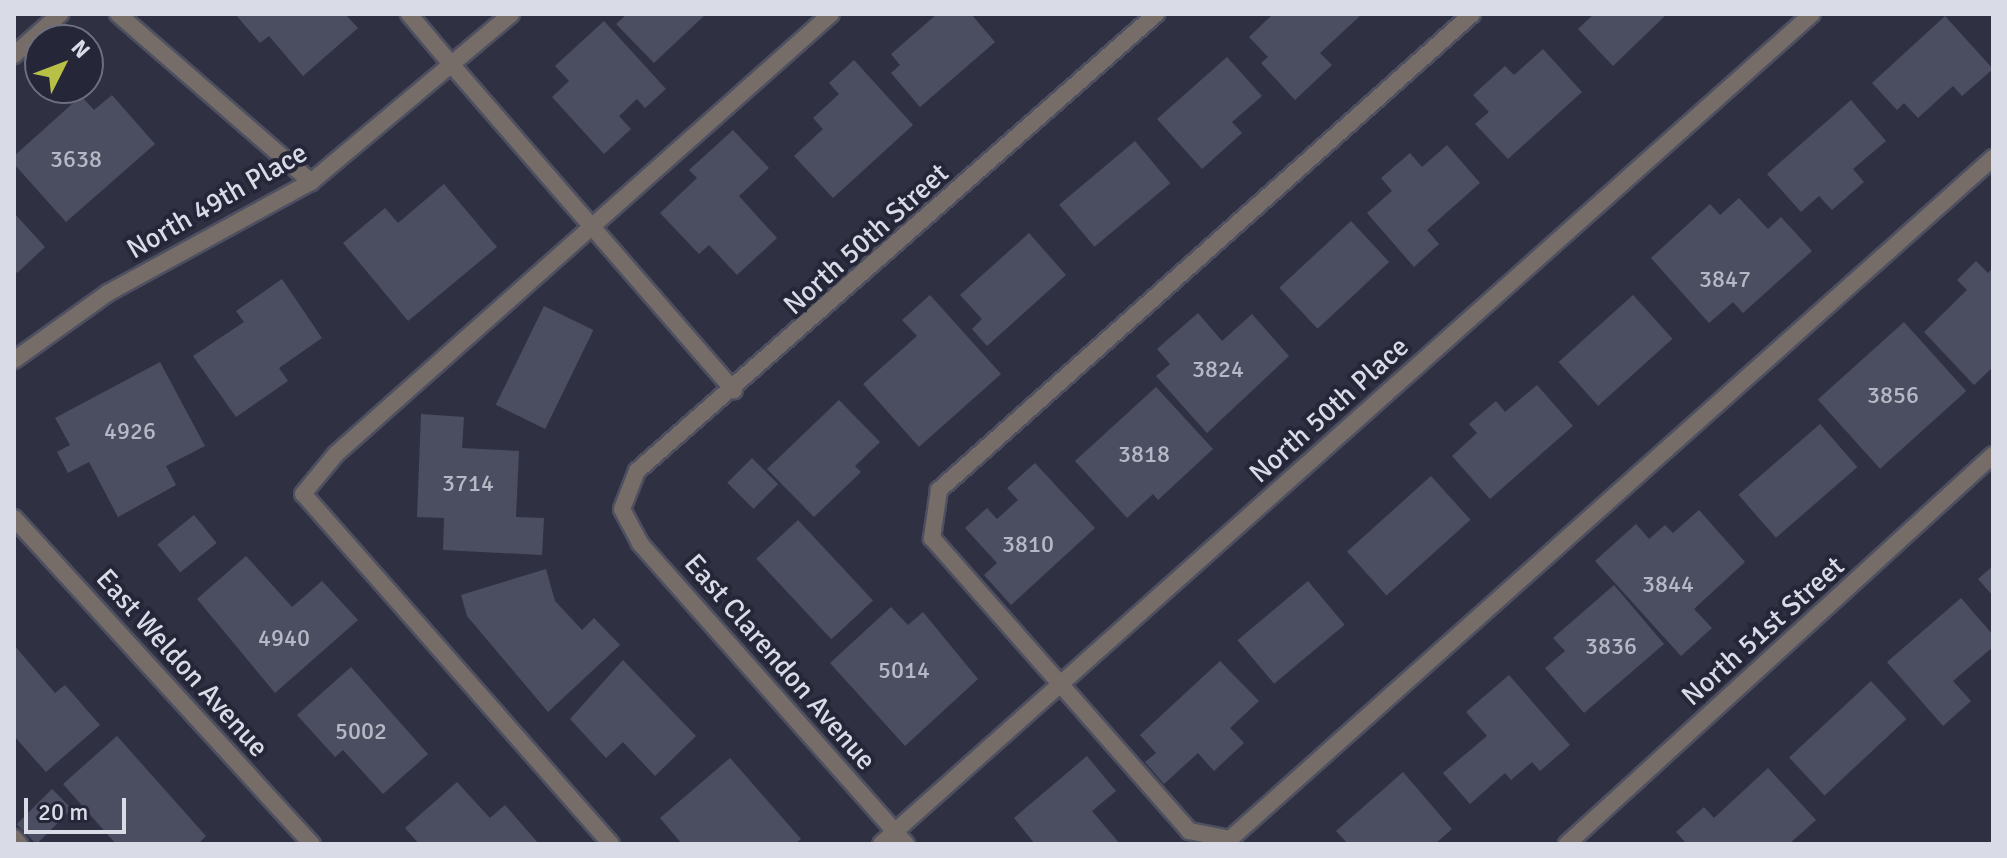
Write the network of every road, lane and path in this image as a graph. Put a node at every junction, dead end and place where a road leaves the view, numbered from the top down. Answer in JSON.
{"nodes":[{"id":1,"x":60,"y":14,"type":"edge"},
{"id":2,"x":118,"y":14,"type":"edge"},
{"id":3,"x":409,"y":14,"type":"edge"},
{"id":4,"x":511,"y":14,"type":"edge"},
{"id":5,"x":831,"y":14,"type":"edge"},
{"id":6,"x":1156,"y":14,"type":"edge"},
{"id":7,"x":1472,"y":14,"type":"edge"},
{"id":8,"x":1812,"y":14,"type":"edge"},
{"id":9,"x":14,"y":55,"type":"edge"},
{"id":10,"x":451,"y":64,"type":"junction"},
{"id":11,"x":1993,"y":158,"type":"edge"},
{"id":12,"x":311,"y":182,"type":"junction"},
{"id":13,"x":591,"y":230,"type":"junction"},
{"id":14,"x":14,"y":360,"type":"edge"},
{"id":15,"x":734,"y":391,"type":"junction"},
{"id":16,"x":1993,"y":455,"type":"edge"},
{"id":17,"x":622,"y":509,"type":"joint"},
{"id":18,"x":14,"y":518,"type":"edge"},
{"id":19,"x":1063,"y":682,"type":"junction"},
{"id":20,"x":14,"y":838,"type":"edge"},
{"id":21,"x":900,"y":838,"type":"edge"},
{"id":22,"x":19,"y":844,"type":"edge"},
{"id":23,"x":312,"y":844,"type":"edge"},
{"id":24,"x":611,"y":844,"type":"edge"},
{"id":25,"x":881,"y":844,"type":"edge"},
{"id":26,"x":1567,"y":844,"type":"edge"}],
"edges":[{"from":1,"to":9,"type":"street"},
{"from":2,"to":12,"type":"street"},
{"from":3,"to":10,"type":"street"},
{"from":4,"to":10,"type":"street","name":"North 49th Place"},
{"from":5,"to":13,"type":"street"},
{"from":6,"to":15,"type":"street","name":"North 50th Street"},
{"from":7,"to":19,"type":"street"},
{"from":8,"to":19,"type":"street","name":"North 50th Place"},
{"from":10,"to":12,"type":"street","name":"North 49th Place"},
{"from":10,"to":13,"type":"street"},
{"from":11,"to":19,"type":"street"},
{"from":12,"to":14,"type":"street","name":"North 49th Place"},
{"from":13,"to":15,"type":"street"},
{"from":13,"to":24,"type":"street"},
{"from":15,"to":17,"type":"street","name":"North 50th Street"},
{"from":16,"to":26,"type":"street","name":"North 51st Street"},
{"from":17,"to":21,"type":"street","name":"East Clarendon Avenue"},
{"from":18,"to":23,"type":"street","name":"East Weldon Avenue"},
{"from":19,"to":21,"type":"street","name":"North 50th Place"},
{"from":20,"to":22,"type":"street"},
{"from":21,"to":25,"type":"street","name":"North 50th Place"}]}
